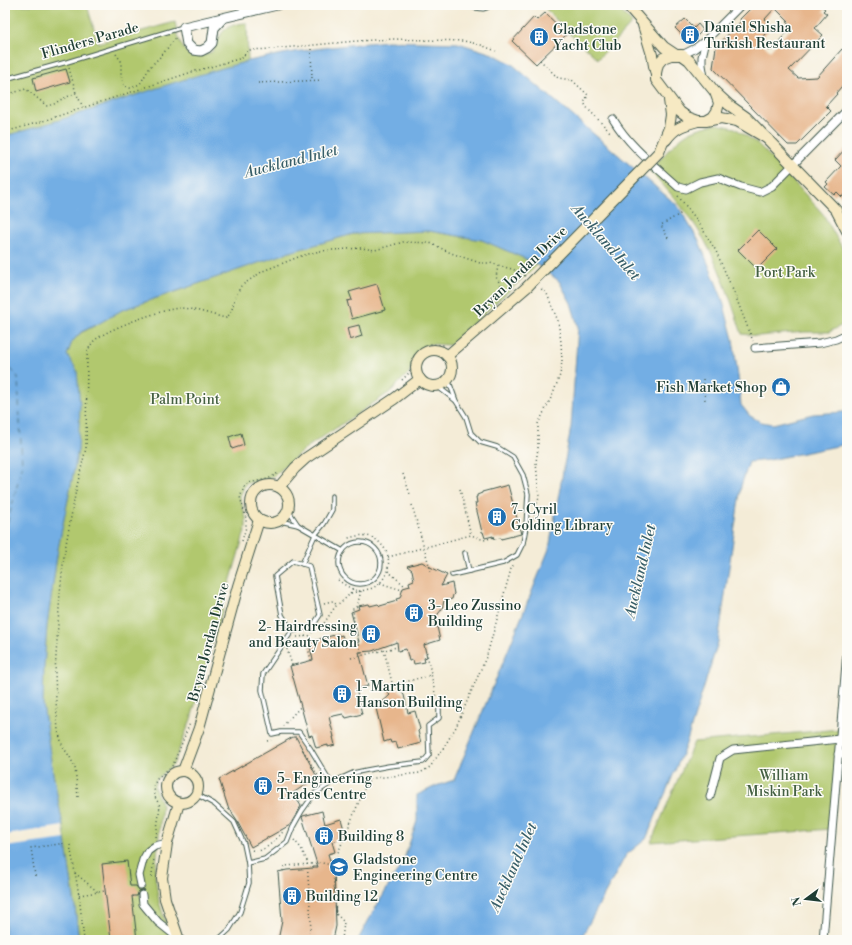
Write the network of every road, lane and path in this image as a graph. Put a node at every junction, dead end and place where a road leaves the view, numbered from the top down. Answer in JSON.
{"nodes":[{"id":1,"x":277,"y":5,"type":"edge"},
{"id":2,"x":475,"y":5,"type":"edge"},
{"id":3,"x":486,"y":5,"type":"edge"},
{"id":4,"x":627,"y":5,"type":"edge"},
{"id":5,"x":741,"y":5,"type":"edge"},
{"id":6,"x":223,"y":18,"type":"junction"},
{"id":7,"x":642,"y":23,"type":"junction"},
{"id":8,"x":5,"y":32,"type":"edge"},
{"id":9,"x":185,"y":32,"type":"junction"},
{"id":10,"x":5,"y":36,"type":"edge"},
{"id":11,"x":706,"y":40,"type":"junction"},
{"id":12,"x":111,"y":48,"type":"junction"},
{"id":13,"x":311,"y":49,"type":"dead end"},
{"id":14,"x":496,"y":52,"type":"dead end"},
{"id":15,"x":679,"y":55,"type":"junction"},
{"id":16,"x":540,"y":60,"type":"dead end"},
{"id":17,"x":67,"y":62,"type":"junction"},
{"id":18,"x":656,"y":73,"type":"junction"},
{"id":19,"x":704,"y":77,"type":"junction"},
{"id":20,"x":5,"y":79,"type":"edge"},
{"id":21,"x":312,"y":80,"type":"junction"},
{"id":22,"x":322,"y":80,"type":"dead end"},
{"id":23,"x":258,"y":83,"type":"dead end"},
{"id":24,"x":715,"y":92,"type":"junction"},
{"id":25,"x":76,"y":93,"type":"junction"},
{"id":26,"x":5,"y":95,"type":"edge"},
{"id":27,"x":669,"y":98,"type":"junction"},
{"id":28,"x":83,"y":108,"type":"junction"},
{"id":29,"x":847,"y":110,"type":"edge"},
{"id":30,"x":613,"y":119,"type":"dead end"},
{"id":31,"x":702,"y":121,"type":"junction"},
{"id":32,"x":5,"y":132,"type":"edge"},
{"id":33,"x":613,"y":134,"type":"dead end"},
{"id":34,"x":768,"y":139,"type":"junction"},
{"id":35,"x":659,"y":152,"type":"junction"},
{"id":36,"x":793,"y":166,"type":"junction"},
{"id":37,"x":677,"y":195,"type":"dead end"},
{"id":38,"x":836,"y":210,"type":"junction"},
{"id":39,"x":682,"y":213,"type":"dead end"},
{"id":40,"x":847,"y":217,"type":"edge"},
{"id":41,"x":847,"y":231,"type":"edge"},
{"id":42,"x":668,"y":238,"type":"dead end"},
{"id":43,"x":498,"y":266,"type":"junction"},
{"id":44,"x":527,"y":277,"type":"dead end"},
{"id":45,"x":532,"y":286,"type":"junction"},
{"id":46,"x":477,"y":317,"type":"dead end"},
{"id":47,"x":847,"y":334,"type":"edge"},
{"id":48,"x":450,"y":345,"type":"dead end"},
{"id":49,"x":756,"y":348,"type":"joint"},
{"id":50,"x":447,"y":356,"type":"junction"},
{"id":51,"x":420,"y":379,"type":"junction"},
{"id":52,"x":448,"y":379,"type":"junction"},
{"id":53,"x":703,"y":379,"type":"dead end"},
{"id":54,"x":400,"y":383,"type":"dead end"},
{"id":55,"x":739,"y":384,"type":"dead end"},
{"id":56,"x":437,"y":386,"type":"junction"},
{"id":57,"x":704,"y":389,"type":"junction"},
{"id":58,"x":705,"y":400,"type":"dead end"},
{"id":59,"x":456,"y":401,"type":"junction"},
{"id":60,"x":280,"y":471,"type":"dead end"},
{"id":61,"x":403,"y":474,"type":"dead end"},
{"id":62,"x":279,"y":487,"type":"junction"},
{"id":63,"x":460,"y":489,"type":"dead end"},
{"id":64,"x":410,"y":494,"type":"dead end"},
{"id":65,"x":332,"y":496,"type":"dead end"},
{"id":66,"x":412,"y":505,"type":"dead end"},
{"id":67,"x":288,"y":510,"type":"junction"},
{"id":68,"x":260,"y":520,"type":"junction"},
{"id":69,"x":533,"y":520,"type":"dead end"},
{"id":70,"x":280,"y":521,"type":"junction"},
{"id":71,"x":298,"y":525,"type":"junction"},
{"id":72,"x":316,"y":535,"type":"junction"},
{"id":73,"x":471,"y":535,"type":"junction"},
{"id":74,"x":494,"y":538,"type":"dead end"},
{"id":75,"x":346,"y":539,"type":"dead end"},
{"id":76,"x":241,"y":542,"type":"dead end"},
{"id":77,"x":424,"y":547,"type":"junction"},
{"id":78,"x":343,"y":551,"type":"junction"},
{"id":79,"x":464,"y":553,"type":"dead end"},
{"id":80,"x":388,"y":557,"type":"junction"},
{"id":81,"x":302,"y":564,"type":"junction"},
{"id":82,"x":514,"y":564,"type":"dead end"},
{"id":83,"x":387,"y":571,"type":"junction"},
{"id":84,"x":469,"y":571,"type":"junction"},
{"id":85,"x":431,"y":572,"type":"dead end"},
{"id":86,"x":452,"y":575,"type":"dead end"},
{"id":87,"x":338,"y":580,"type":"dead end"},
{"id":88,"x":380,"y":583,"type":"junction"},
{"id":89,"x":406,"y":587,"type":"dead end"},
{"id":90,"x":402,"y":590,"type":"dead end"},
{"id":91,"x":361,"y":591,"type":"junction"},
{"id":92,"x":351,"y":593,"type":"dead end"},
{"id":93,"x":324,"y":603,"type":"dead end"},
{"id":94,"x":337,"y":605,"type":"dead end"},
{"id":95,"x":292,"y":631,"type":"junction"},
{"id":96,"x":305,"y":636,"type":"dead end"},
{"id":97,"x":424,"y":644,"type":"dead end"},
{"id":98,"x":397,"y":647,"type":"dead end"},
{"id":99,"x":384,"y":650,"type":"junction"},
{"id":100,"x":847,"y":651,"type":"edge"},
{"id":101,"x":362,"y":656,"type":"junction"},
{"id":102,"x":351,"y":658,"type":"dead end"},
{"id":103,"x":311,"y":660,"type":"dead end"},
{"id":104,"x":432,"y":675,"type":"junction"},
{"id":105,"x":301,"y":706,"type":"dead end"},
{"id":106,"x":438,"y":709,"type":"joint"},
{"id":107,"x":192,"y":719,"type":"dead end"},
{"id":108,"x":284,"y":732,"type":"junction"},
{"id":109,"x":840,"y":739,"type":"junction"},
{"id":110,"x":272,"y":740,"type":"dead end"},
{"id":111,"x":267,"y":742,"type":"dead end"},
{"id":112,"x":303,"y":751,"type":"dead end"},
{"id":113,"x":838,"y":754,"type":"junction"},
{"id":114,"x":847,"y":754,"type":"edge"},
{"id":115,"x":183,"y":771,"type":"junction"},
{"id":116,"x":327,"y":776,"type":"junction"},
{"id":117,"x":331,"y":783,"type":"junction"},
{"id":118,"x":311,"y":789,"type":"dead end"},
{"id":119,"x":196,"y":794,"type":"junction"},
{"id":120,"x":78,"y":797,"type":"dead end"},
{"id":121,"x":710,"y":797,"type":"dead end"},
{"id":122,"x":179,"y":803,"type":"junction"},
{"id":123,"x":298,"y":805,"type":"dead end"},
{"id":124,"x":291,"y":831,"type":"junction"},
{"id":125,"x":66,"y":843,"type":"dead end"},
{"id":126,"x":167,"y":843,"type":"junction"},
{"id":127,"x":70,"y":845,"type":"dead end"},
{"id":128,"x":155,"y":846,"type":"junction"},
{"id":129,"x":251,"y":848,"type":"dead end"},
{"id":130,"x":248,"y":863,"type":"junction"},
{"id":131,"x":307,"y":865,"type":"junction"},
{"id":132,"x":333,"y":866,"type":"junction"},
{"id":133,"x":283,"y":871,"type":"dead end"},
{"id":134,"x":75,"y":873,"type":"junction"},
{"id":135,"x":35,"y":876,"type":"dead end"},
{"id":136,"x":141,"y":885,"type":"dead end"},
{"id":137,"x":163,"y":885,"type":"junction"},
{"id":138,"x":105,"y":891,"type":"dead end"},
{"id":139,"x":98,"y":892,"type":"junction"},
{"id":140,"x":79,"y":895,"type":"junction"},
{"id":141,"x":142,"y":895,"type":"dead end"},
{"id":142,"x":179,"y":939,"type":"edge"},
{"id":143,"x":84,"y":940,"type":"edge"},
{"id":144,"x":218,"y":940,"type":"edge"},
{"id":145,"x":308,"y":940,"type":"edge"},
{"id":146,"x":342,"y":940,"type":"edge"},
{"id":147,"x":823,"y":940,"type":"edge"}],
"edges":[{"from":1,"to":6,"type":"street","name":"Flinders Parade"},
{"from":2,"to":3,"type":"street"},
{"from":4,"to":7,"type":"main road"},
{"from":5,"to":11,"type":"street"},
{"from":6,"to":9,"type":"street","name":"Flinders Parade"},
{"from":6,"to":9,"type":"street"},
{"from":7,"to":15,"type":"main road"},
{"from":7,"to":18,"type":"main road"},
{"from":8,"to":10,"type":"path"},
{"from":9,"to":12,"type":"lane","name":"Flinders Parade"},
{"from":9,"to":12,"type":"path"},
{"from":11,"to":15,"type":"street"},
{"from":11,"to":19,"type":"street"},
{"from":12,"to":17,"type":"lane","name":"Flinders Parade"},
{"from":13,"to":21,"type":"path"},
{"from":14,"to":28,"type":"path"},
{"from":15,"to":18,"type":"main road"},
{"from":15,"to":19,"type":"main road"},
{"from":16,"to":33,"type":"path"},
{"from":17,"to":20,"type":"lane","name":"Flinders Parade"},
{"from":17,"to":25,"type":"path"},
{"from":18,"to":27,"type":"main road"},
{"from":19,"to":24,"type":"main road"},
{"from":21,"to":22,"type":"path"},
{"from":21,"to":23,"type":"path"},
{"from":24,"to":31,"type":"main road"},
{"from":24,"to":34,"type":"main road"},
{"from":25,"to":26,"type":"path"},
{"from":25,"to":28,"type":"path"},
{"from":27,"to":31,"type":"main road"},
{"from":27,"to":35,"type":"main road","name":"Bryan Jordan Drive"},
{"from":28,"to":32,"type":"path"},
{"from":29,"to":36,"type":"street"},
{"from":30,"to":36,"type":"street"},
{"from":31,"to":34,"type":"main road","name":"Bryan Jordan Drive"},
{"from":31,"to":35,"type":"main road","name":"Bryan Jordan Drive"},
{"from":34,"to":36,"type":"main road"},
{"from":35,"to":45,"type":"main road","name":"Bryan Jordan Drive","bridge":true},
{"from":36,"to":38,"type":"main road"},
{"from":37,"to":49,"type":"path"},
{"from":38,"to":40,"type":"street"},
{"from":38,"to":41,"type":"main road"},
{"from":39,"to":42,"type":"path"},
{"from":43,"to":44,"type":"path"},
{"from":43,"to":46,"type":"path"},
{"from":43,"to":120,"type":"path"},
{"from":45,"to":50,"type":"main road","name":"Bryan Jordan Drive"},
{"from":45,"to":69,"type":"path"},
{"from":47,"to":49,"type":"street"},
{"from":48,"to":54,"type":"path"},
{"from":50,"to":51,"type":"main road"},
{"from":50,"to":52,"type":"main road"},
{"from":51,"to":56,"type":"main road"},
{"from":51,"to":62,"type":"main road"},
{"from":52,"to":56,"type":"main road"},
{"from":52,"to":59,"type":"lane"},
{"from":53,"to":57,"type":"path"},
{"from":55,"to":57,"type":"path"},
{"from":56,"to":59,"type":"lane"},
{"from":57,"to":58,"type":"path"},
{"from":59,"to":84,"type":"lane"},
{"from":60,"to":76,"type":"path"},
{"from":61,"to":64,"type":"path"},
{"from":62,"to":67,"type":"main road"},
{"from":62,"to":68,"type":"main road"},
{"from":63,"to":73,"type":"path"},
{"from":65,"to":72,"type":"lane"},
{"from":66,"to":77,"type":"path"},
{"from":67,"to":70,"type":"main road"},
{"from":67,"to":71,"type":"lane"},
{"from":68,"to":70,"type":"main road"},
{"from":68,"to":115,"type":"main road","name":"Bryan Jordan Drive"},
{"from":70,"to":71,"type":"lane"},
{"from":71,"to":72,"type":"lane"},
{"from":72,"to":78,"type":"lane"},
{"from":72,"to":81,"type":"lane"},
{"from":73,"to":74,"type":"path"},
{"from":73,"to":77,"type":"path"},
{"from":75,"to":80,"type":"path"},
{"from":77,"to":80,"type":"path"},
{"from":77,"to":85,"type":"path"},
{"from":78,"to":78,"type":"lane"},
{"from":79,"to":84,"type":"lane"},
{"from":80,"to":83,"type":"path"},
{"from":81,"to":95,"type":"lane"},
{"from":81,"to":95,"type":"lane"},
{"from":82,"to":132,"type":"path"},
{"from":83,"to":88,"type":"path"},
{"from":83,"to":89,"type":"path"},
{"from":84,"to":86,"type":"lane"},
{"from":87,"to":91,"type":"path"},
{"from":88,"to":90,"type":"path"},
{"from":88,"to":91,"type":"path"},
{"from":91,"to":92,"type":"path"},
{"from":91,"to":101,"type":"path"},
{"from":93,"to":94,"type":"path"},
{"from":95,"to":108,"type":"lane"},
{"from":96,"to":103,"type":"path"},
{"from":97,"to":104,"type":"path"},
{"from":98,"to":99,"type":"path"},
{"from":99,"to":101,"type":"path"},
{"from":99,"to":104,"type":"path"},
{"from":100,"to":109,"type":"street"},
{"from":101,"to":102,"type":"path"},
{"from":104,"to":106,"type":"path"},
{"from":105,"to":108,"type":"path"},
{"from":106,"to":117,"type":"lane"},
{"from":107,"to":128,"type":"path"},
{"from":108,"to":116,"type":"lane"},
{"from":109,"to":113,"type":"street"},
{"from":109,"to":121,"type":"street"},
{"from":110,"to":111,"type":"path"},
{"from":112,"to":116,"type":"path"},
{"from":113,"to":114,"type":"street"},
{"from":113,"to":147,"type":"street"},
{"from":115,"to":119,"type":"main road"},
{"from":115,"to":122,"type":"main road"},
{"from":116,"to":117,"type":"lane"},
{"from":117,"to":124,"type":"lane"},
{"from":118,"to":123,"type":"path"},
{"from":119,"to":122,"type":"main road"},
{"from":119,"to":130,"type":"lane"},
{"from":122,"to":126,"type":"main road"},
{"from":124,"to":129,"type":"path"},
{"from":124,"to":130,"type":"lane"},
{"from":124,"to":131,"type":"path"},
{"from":125,"to":135,"type":"path"},
{"from":126,"to":128,"type":"street"},
{"from":126,"to":137,"type":"main road"},
{"from":127,"to":134,"type":"path"},
{"from":128,"to":136,"type":"street"},
{"from":128,"to":137,"type":"path"},
{"from":130,"to":144,"type":"lane"},
{"from":131,"to":132,"type":"path"},
{"from":131,"to":133,"type":"path"},
{"from":131,"to":145,"type":"path"},
{"from":132,"to":146,"type":"path"},
{"from":134,"to":139,"type":"path"},
{"from":134,"to":140,"type":"path"},
{"from":137,"to":142,"type":"main road"},
{"from":138,"to":139,"type":"path"},
{"from":139,"to":140,"type":"path"},
{"from":140,"to":143,"type":"path"},
{"from":141,"to":142,"type":"street"}]}
